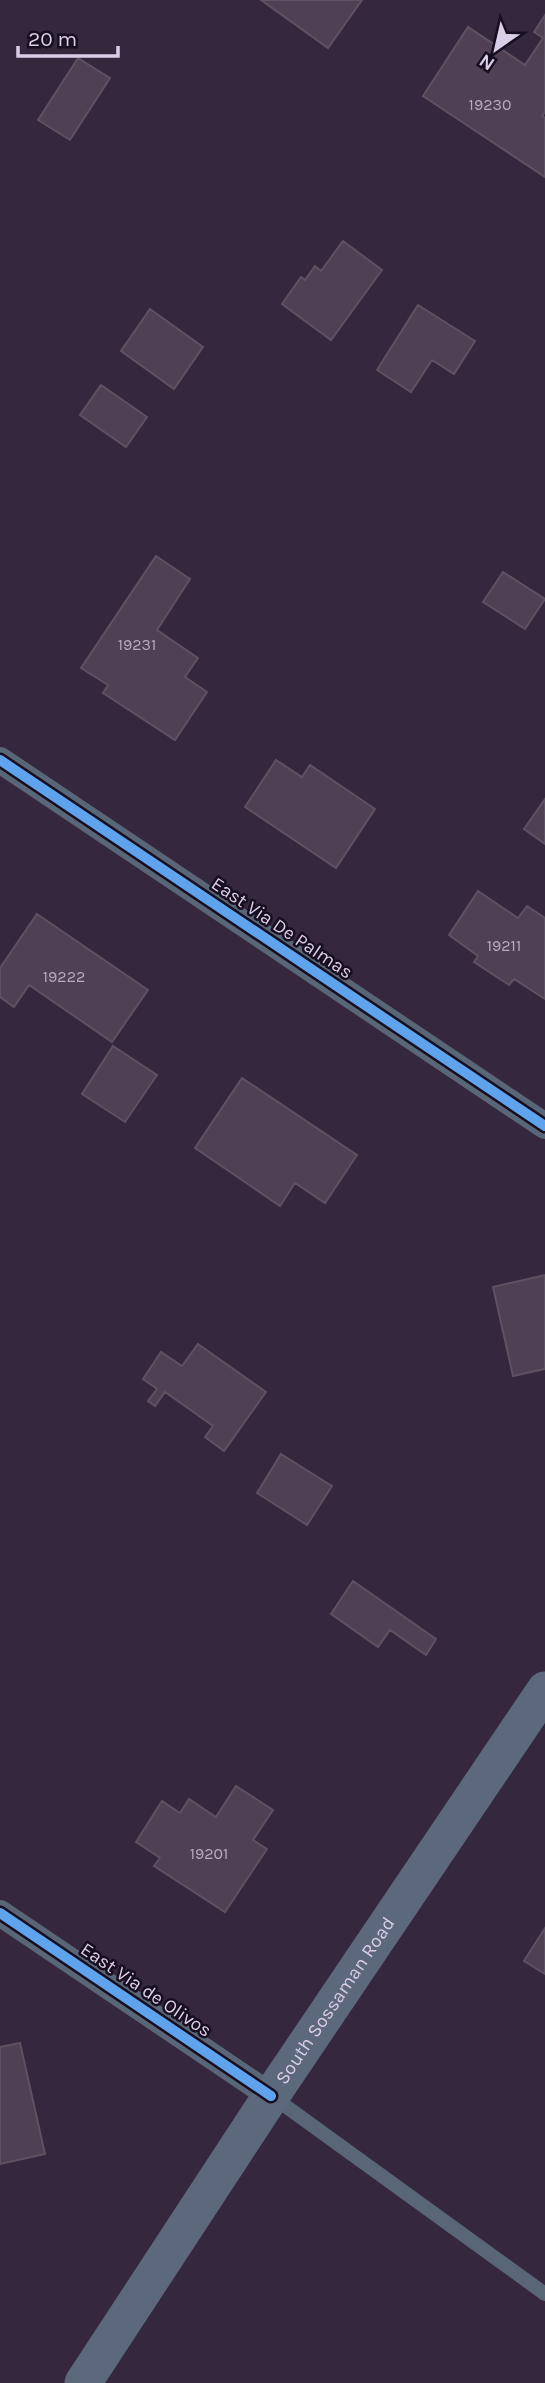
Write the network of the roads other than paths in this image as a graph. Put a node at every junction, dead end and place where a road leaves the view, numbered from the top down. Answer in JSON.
{"nodes":[{"id":1,"x":0,"y":761,"type":"edge"},
{"id":2,"x":545,"y":1126,"type":"edge"},
{"id":3,"x":545,"y":1690,"type":"edge"},
{"id":4,"x":0,"y":1913,"type":"edge"},
{"id":5,"x":271,"y":2096,"type":"junction"},
{"id":6,"x":545,"y":2294,"type":"edge"},
{"id":7,"x":83,"y":2383,"type":"edge"}],
"edges":[{"from":1,"to":2,"type":"street","name":"East Via De Palmas"},
{"from":3,"to":5,"type":"main road","name":"South Sossaman Road"},
{"from":4,"to":5,"type":"street","name":"East Via de Olivos"},
{"from":5,"to":6,"type":"lane"},
{"from":5,"to":7,"type":"main road","name":"South Sossaman Road"}]}
